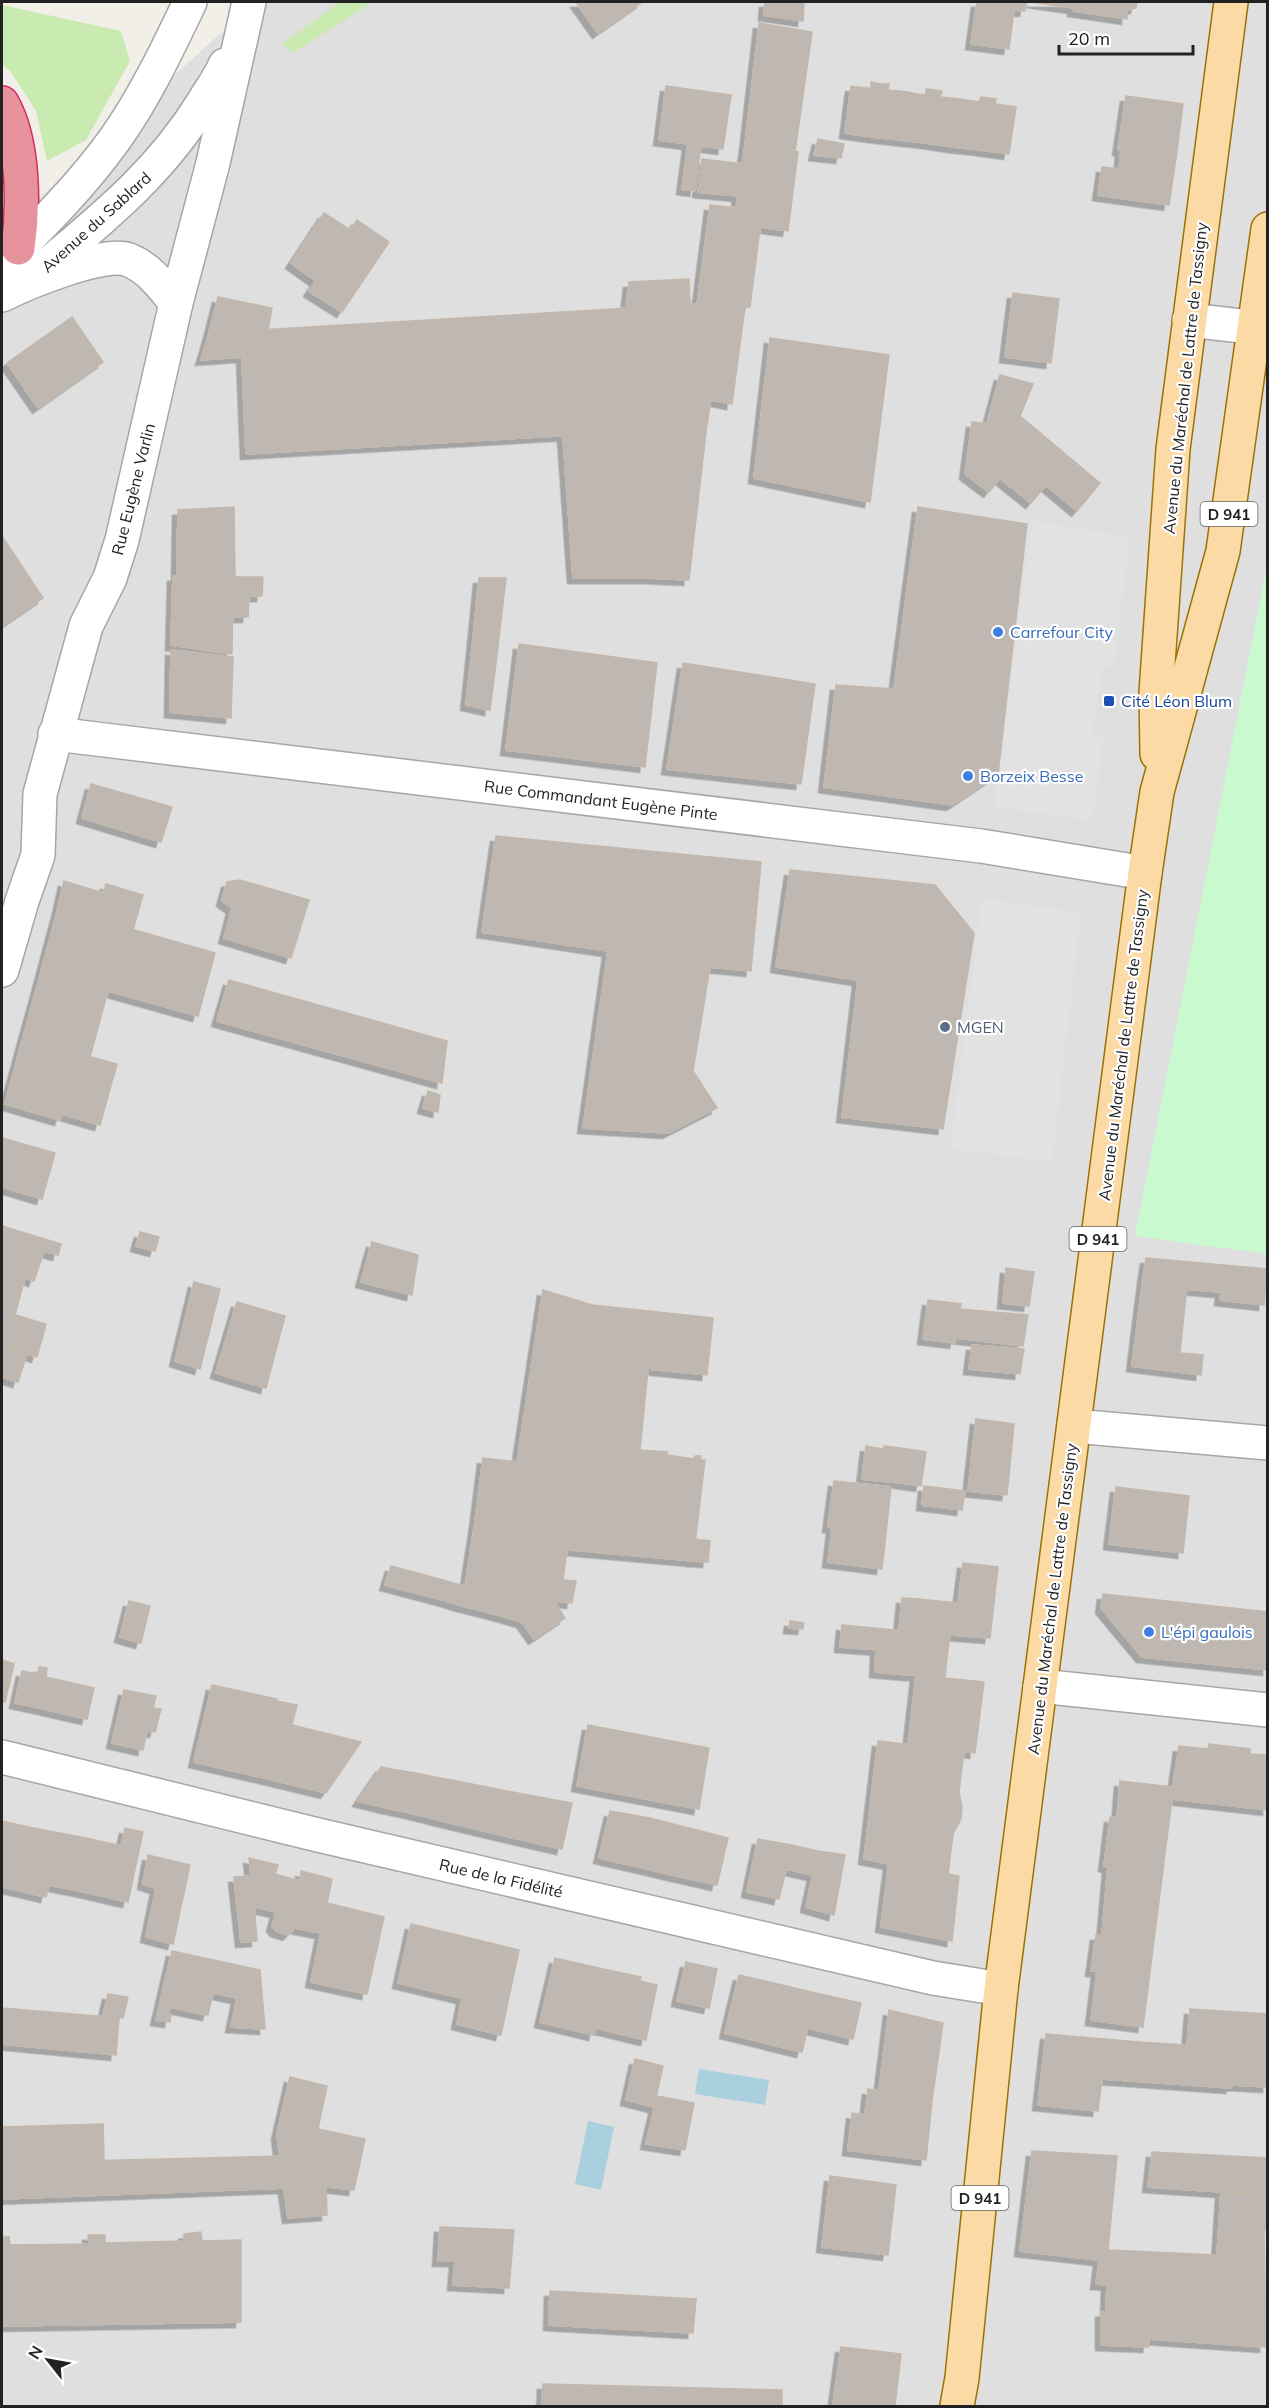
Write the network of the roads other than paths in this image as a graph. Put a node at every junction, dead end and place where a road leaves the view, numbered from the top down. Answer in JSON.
{"nodes":[{"id":1,"x":190,"y":2,"type":"edge"},
{"id":2,"x":240,"y":2,"type":"edge"},
{"id":3,"x":250,"y":2,"type":"edge"},
{"id":4,"x":1231,"y":2,"type":"edge"},
{"id":5,"x":2,"y":104,"type":"edge"},
{"id":6,"x":1268,"y":229,"type":"edge"},
{"id":7,"x":12,"y":273,"type":"edge"},
{"id":8,"x":176,"y":303,"type":"junction"},
{"id":9,"x":1190,"y":320,"type":"junction"},
{"id":10,"x":1261,"y":328,"type":"edge"},
{"id":11,"x":56,"y":734,"type":"junction"},
{"id":12,"x":1157,"y":792,"type":"junction"},
{"id":13,"x":1146,"y":873,"type":"junction"},
{"id":14,"x":2,"y":970,"type":"edge"},
{"id":15,"x":1074,"y":1426,"type":"junction"},
{"id":16,"x":1268,"y":1443,"type":"edge"},
{"id":17,"x":1040,"y":1686,"type":"junction"},
{"id":18,"x":1268,"y":1710,"type":"edge"},
{"id":19,"x":2,"y":1757,"type":"edge"},
{"id":20,"x":1001,"y":1989,"type":"junction"},
{"id":21,"x":957,"y":2406,"type":"edge"}],
"edges":[{"from":1,"to":7,"type":"street","name":"Avenue du Sablard"},
{"from":2,"to":3,"type":"street"},
{"from":3,"to":7,"type":"street","name":"Avenue du Sablard"},
{"from":3,"to":8,"type":"street","name":"Rue Eugène Varlin"},
{"from":4,"to":9,"type":"main road","name":"Avenue du Maréchal de Lattre de Tassigny","number":"D 941"},
{"from":5,"to":7,"type":"highway"},
{"from":6,"to":10,"type":"main road","name":"Avenue du Maréchal de Lattre de Tassigny","number":"D 941"},
{"from":7,"to":8,"type":"street","name":"Avenue du Sablard"},
{"from":8,"to":11,"type":"street","name":"Rue Eugène Varlin"},
{"from":9,"to":10,"type":"street"},
{"from":9,"to":12,"type":"main road","name":"Avenue du Maréchal de Lattre de Tassigny","number":"D 941"},
{"from":10,"to":12,"type":"main road","name":"Avenue du Maréchal de Lattre de Tassigny","number":"D 941"},
{"from":11,"to":13,"type":"street","name":"Rue Commandant Eugène Pinte"},
{"from":11,"to":14,"type":"street","name":"Rue Eugène Varlin"},
{"from":12,"to":13,"type":"main road","name":"Avenue du Maréchal de Lattre de Tassigny","number":"D 941"},
{"from":13,"to":15,"type":"main road","name":"Avenue du Maréchal de Lattre de Tassigny","number":"D 941"},
{"from":15,"to":16,"type":"street"},
{"from":15,"to":17,"type":"main road","name":"Avenue du Maréchal de Lattre de Tassigny","number":"D 941"},
{"from":17,"to":18,"type":"street"},
{"from":17,"to":20,"type":"main road","name":"Avenue du Maréchal de Lattre de Tassigny","number":"D 941"},
{"from":19,"to":20,"type":"street","name":"Rue de la Fidélité"},
{"from":20,"to":21,"type":"main road","name":"Avenue du Maréchal de Lattre de Tassigny","number":"D 941"}]}
